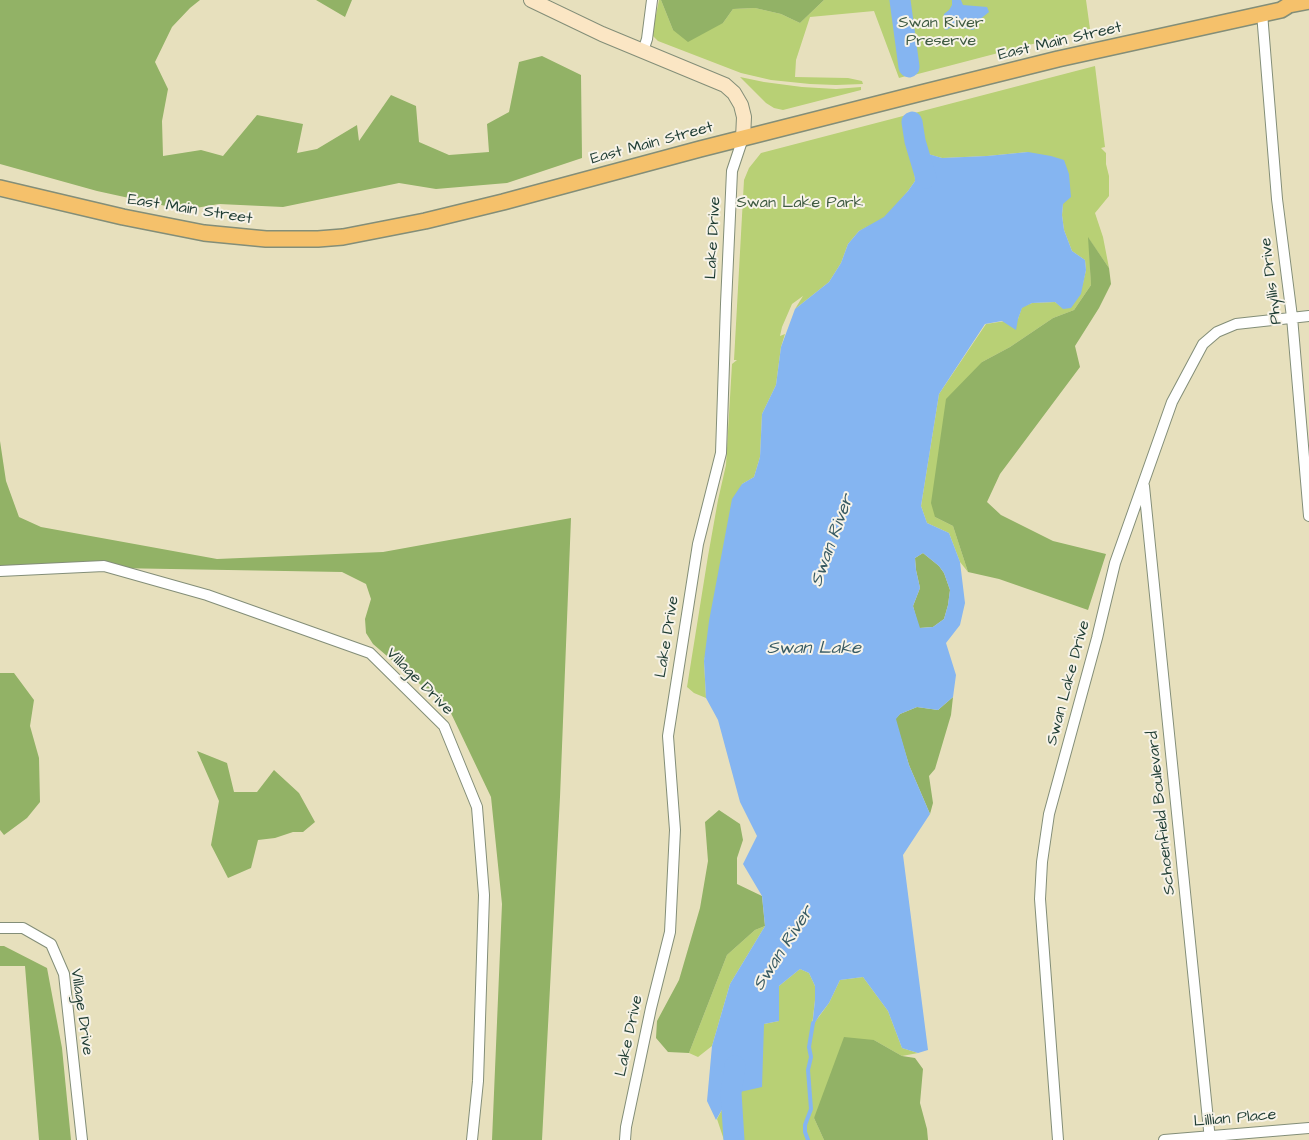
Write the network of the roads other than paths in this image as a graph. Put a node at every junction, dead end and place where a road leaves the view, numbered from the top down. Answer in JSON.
{"nodes":[{"id":1,"x":531,"y":0,"type":"edge"},
{"id":2,"x":652,"y":0,"type":"edge"},
{"id":3,"x":1309,"y":1,"type":"edge"},
{"id":4,"x":1262,"y":13,"type":"junction"},
{"id":5,"x":643,"y":51,"type":"junction"},
{"id":6,"x":743,"y":138,"type":"junction"},
{"id":7,"x":0,"y":188,"type":"edge"},
{"id":8,"x":1309,"y":316,"type":"edge"},
{"id":9,"x":1292,"y":317,"type":"junction"},
{"id":10,"x":1144,"y":483,"type":"junction"},
{"id":11,"x":1309,"y":516,"type":"edge"},
{"id":12,"x":0,"y":571,"type":"edge"},
{"id":13,"x":0,"y":928,"type":"edge"},
{"id":14,"x":1309,"y":1128,"type":"edge"},
{"id":15,"x":1210,"y":1138,"type":"edge"},
{"id":16,"x":82,"y":1140,"type":"edge"},
{"id":17,"x":472,"y":1140,"type":"edge"},
{"id":18,"x":625,"y":1140,"type":"edge"},
{"id":19,"x":1058,"y":1140,"type":"edge"},
{"id":20,"x":1164,"y":1140,"type":"edge"}],
"edges":[{"from":1,"to":5,"type":"main road"},
{"from":2,"to":5,"type":"street"},
{"from":3,"to":4,"type":"main road","name":"East Main Street"},
{"from":4,"to":6,"type":"main road","name":"East Main Street"},
{"from":4,"to":9,"type":"street","name":"Phyllis Drive"},
{"from":5,"to":6,"type":"main road"},
{"from":6,"to":7,"type":"main road","name":"East Main Street"},
{"from":6,"to":18,"type":"street","name":"Lake Drive"},
{"from":8,"to":9,"type":"street","name":"Swan Lake Drive"},
{"from":9,"to":10,"type":"street","name":"Swan Lake Drive"},
{"from":9,"to":11,"type":"street","name":"Phyllis Drive"},
{"from":10,"to":15,"type":"street","name":"Schoenfield Boulevard"},
{"from":10,"to":19,"type":"street","name":"Swan Lake Drive"},
{"from":12,"to":17,"type":"street","name":"Village Drive"},
{"from":13,"to":16,"type":"street","name":"Village Drive"},
{"from":14,"to":15,"type":"street","name":"Lillian Place"},
{"from":15,"to":20,"type":"street","name":"Lillian Place"}]}
